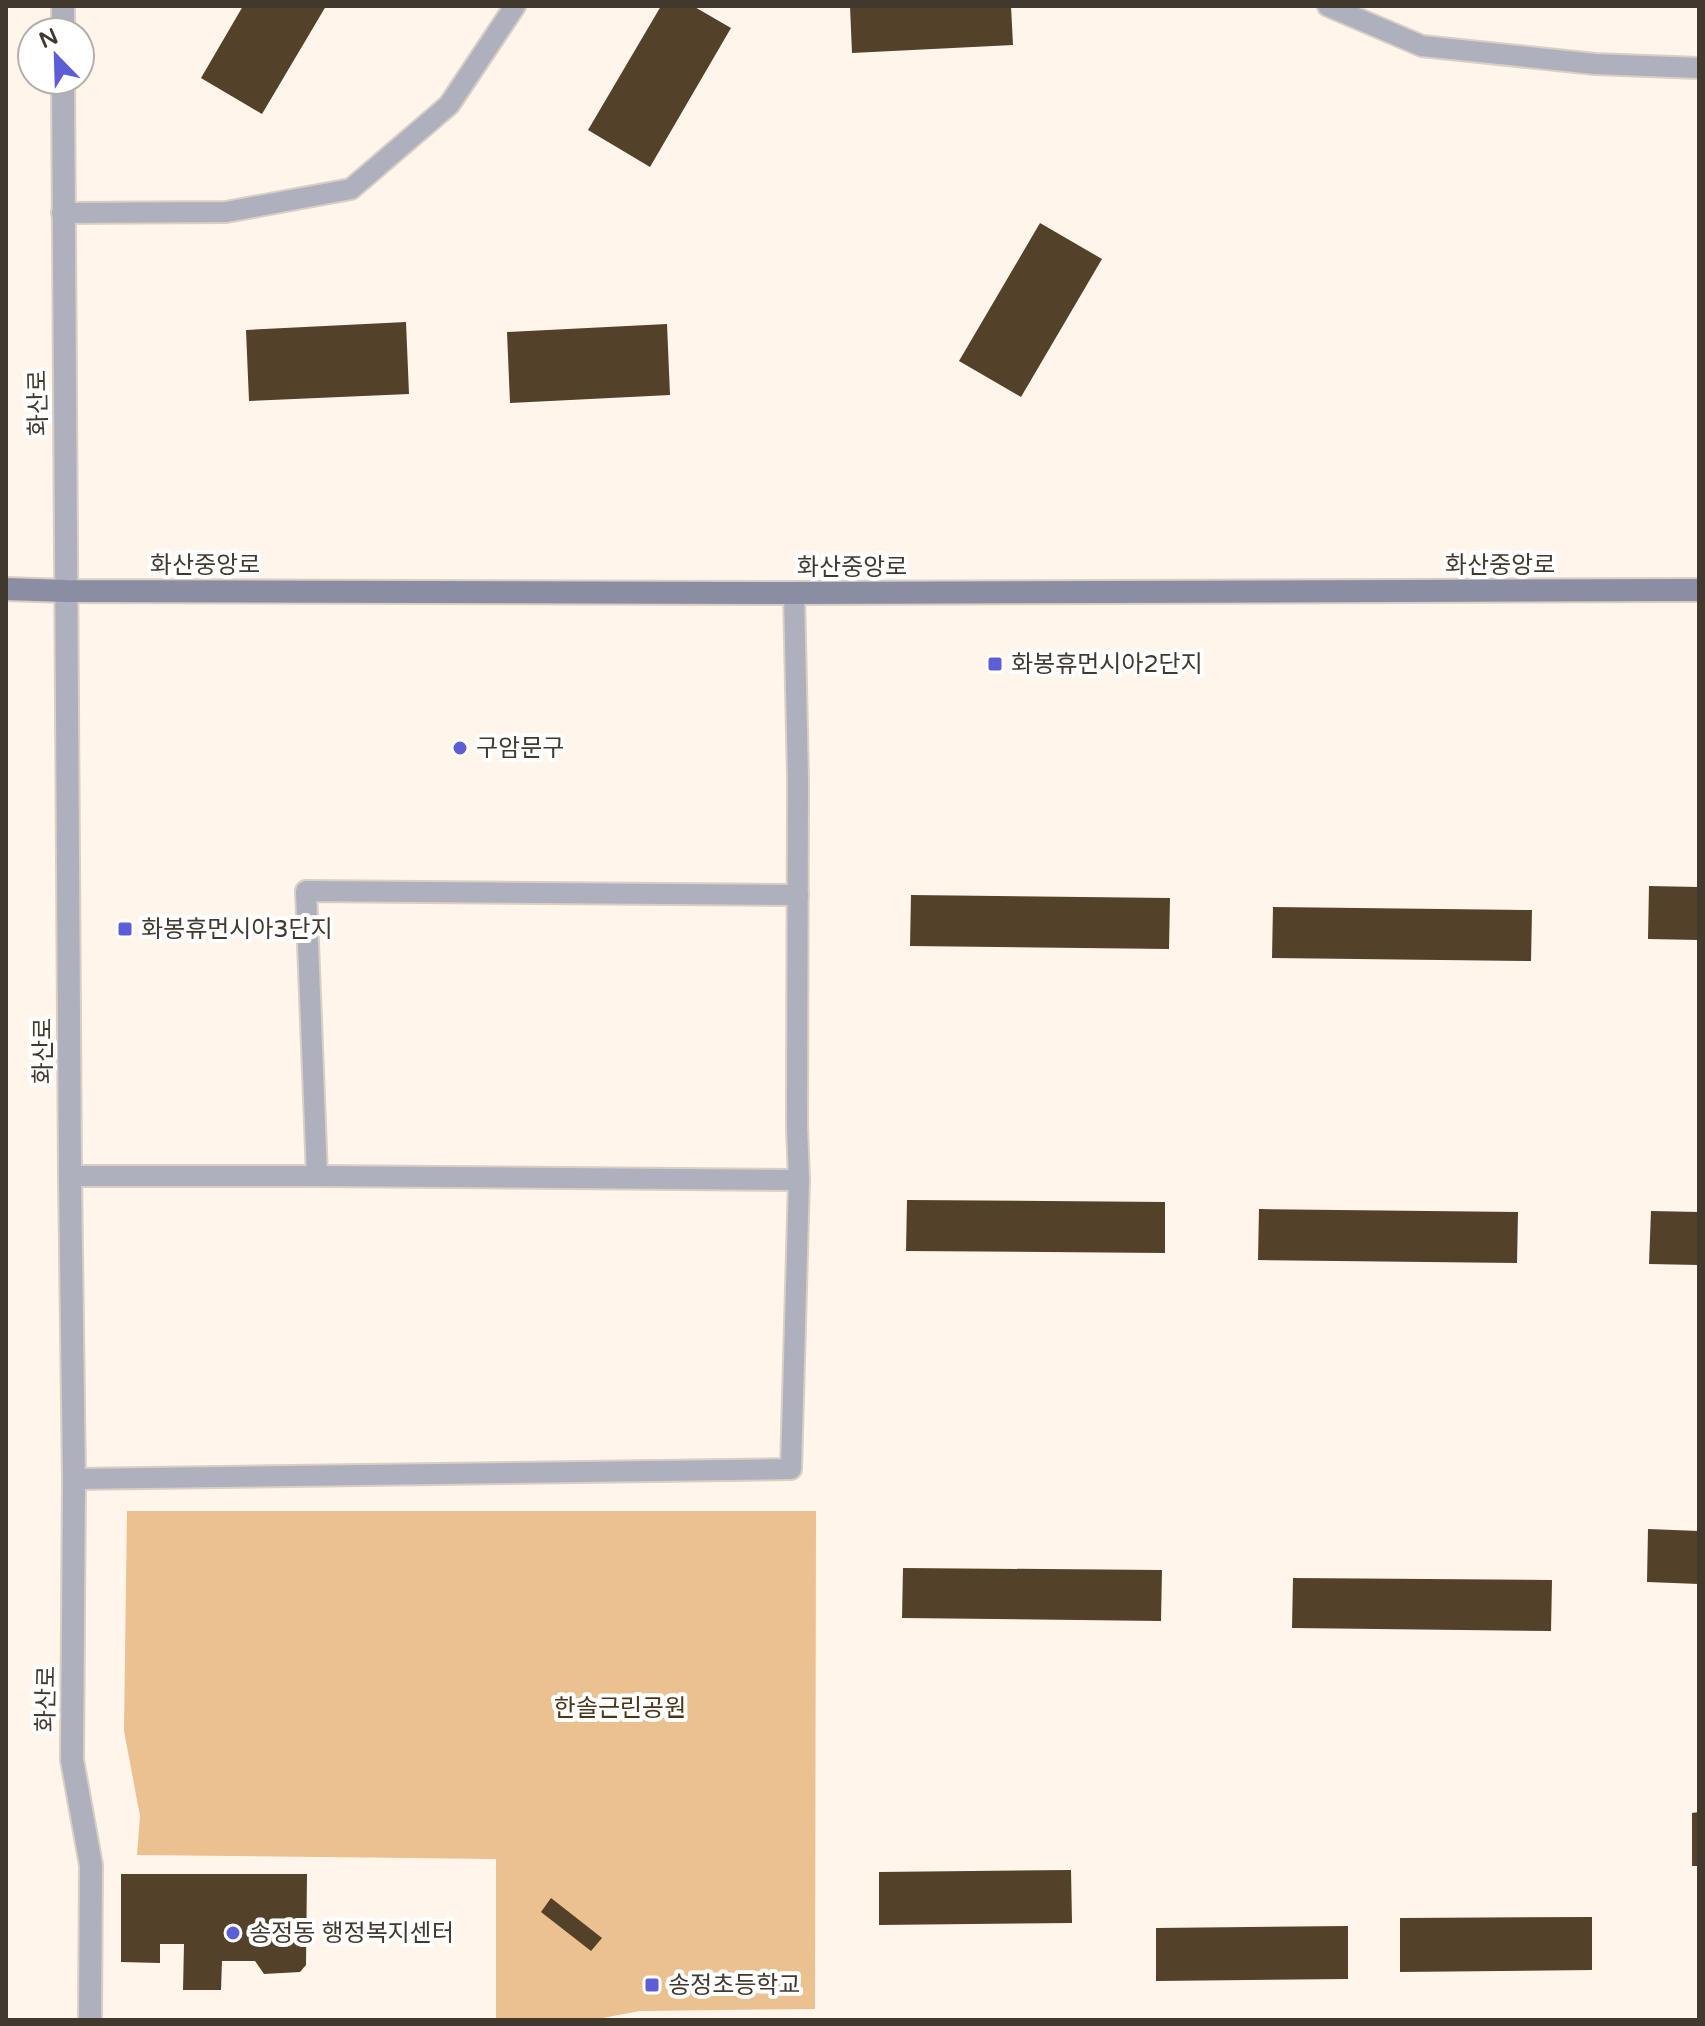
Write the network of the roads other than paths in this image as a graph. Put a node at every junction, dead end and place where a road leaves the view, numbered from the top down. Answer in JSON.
{"nodes":[{"id":1,"x":515,"y":6,"type":"edge"},
{"id":2,"x":1328,"y":6,"type":"edge"},
{"id":3,"x":1699,"y":68,"type":"edge"},
{"id":4,"x":63,"y":96,"type":"edge"},
{"id":5,"x":62,"y":213,"type":"junction"},
{"id":6,"x":6,"y":589,"type":"edge"},
{"id":7,"x":1699,"y":590,"type":"edge"},
{"id":8,"x":66,"y":591,"type":"junction"},
{"id":9,"x":794,"y":593,"type":"junction"},
{"id":10,"x":798,"y":895,"type":"junction"},
{"id":11,"x":70,"y":1176,"type":"junction"},
{"id":12,"x":317,"y":1176,"type":"junction"},
{"id":13,"x":799,"y":1180,"type":"junction"},
{"id":14,"x":74,"y":1479,"type":"junction"},
{"id":15,"x":90,"y":2020,"type":"edge"}],
"edges":[{"from":1,"to":5,"type":"lane"},
{"from":2,"to":3,"type":"lane"},
{"from":4,"to":5,"type":"street","name":"화산로"},
{"from":5,"to":8,"type":"street","name":"화산로"},
{"from":6,"to":8,"type":"main road","name":"화산중앙로"},
{"from":7,"to":9,"type":"main road","name":"화산중앙로"},
{"from":8,"to":9,"type":"main road","name":"화산중앙로"},
{"from":8,"to":11,"type":"street","name":"화산로"},
{"from":9,"to":10,"type":"lane"},
{"from":10,"to":12,"type":"lane"},
{"from":10,"to":13,"type":"lane"},
{"from":11,"to":12,"type":"lane"},
{"from":11,"to":14,"type":"street","name":"화산로"},
{"from":12,"to":13,"type":"lane"},
{"from":13,"to":14,"type":"lane"},
{"from":14,"to":15,"type":"street","name":"화산로"}]}
